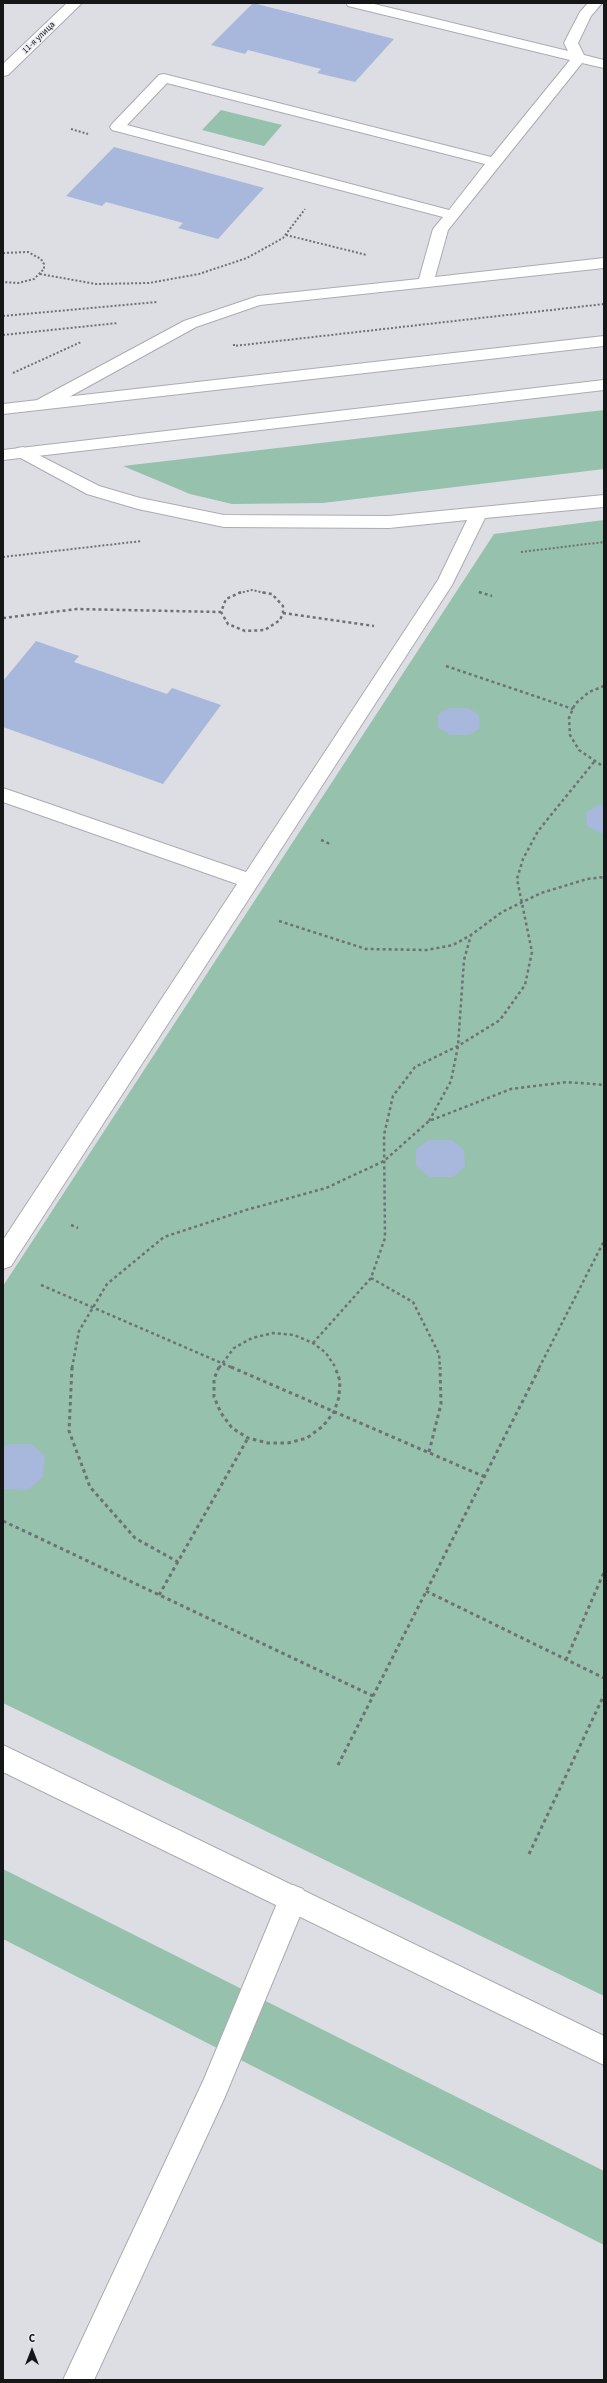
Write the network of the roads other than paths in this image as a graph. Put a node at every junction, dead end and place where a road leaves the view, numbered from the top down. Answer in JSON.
{"nodes":[{"id":1,"x":75,"y":3,"type":"edge"},
{"id":2,"x":353,"y":3,"type":"edge"},
{"id":3,"x":595,"y":3,"type":"edge"},
{"id":4,"x":579,"y":58,"type":"junction"},
{"id":5,"x":604,"y":64,"type":"edge"},
{"id":6,"x":3,"y":72,"type":"edge"},
{"id":7,"x":494,"y":162,"type":"junction"},
{"id":8,"x":452,"y":215,"type":"junction"},
{"id":9,"x":604,"y":263,"type":"edge"},
{"id":10,"x":426,"y":283,"type":"junction"},
{"id":11,"x":604,"y":341,"type":"edge"},
{"id":12,"x":604,"y":385,"type":"edge"},
{"id":13,"x":43,"y":404,"type":"junction"},
{"id":14,"x":3,"y":409,"type":"edge"},
{"id":15,"x":23,"y":452,"type":"junction"},
{"id":16,"x":3,"y":455,"type":"edge"},
{"id":17,"x":604,"y":501,"type":"edge"},
{"id":18,"x":478,"y":515,"type":"junction"},
{"id":19,"x":3,"y":795,"type":"edge"},
{"id":20,"x":250,"y":881,"type":"junction"},
{"id":21,"x":6,"y":1248,"type":"edge"},
{"id":22,"x":3,"y":1758,"type":"edge"},
{"id":23,"x":293,"y":1899,"type":"junction"},
{"id":24,"x":604,"y":2051,"type":"edge"},
{"id":25,"x":78,"y":2380,"type":"edge"}],
"edges":[{"from":1,"to":6,"type":"main road","name":"11-я улица"},
{"from":2,"to":4,"type":"main road"},
{"from":3,"to":4,"type":"main road"},
{"from":4,"to":5,"type":"main road"},
{"from":4,"to":7,"type":"main road"},
{"from":7,"to":8,"type":"main road"},
{"from":7,"to":8,"type":"main road"},
{"from":8,"to":10,"type":"main road"},
{"from":9,"to":10,"type":"main road"},
{"from":10,"to":13,"type":"main road"},
{"from":11,"to":13,"type":"main road"},
{"from":12,"to":15,"type":"main road"},
{"from":13,"to":14,"type":"main road"},
{"from":15,"to":16,"type":"main road"},
{"from":15,"to":18,"type":"main road"},
{"from":17,"to":18,"type":"main road"},
{"from":18,"to":20,"type":"main road"},
{"from":19,"to":20,"type":"main road"},
{"from":20,"to":21,"type":"main road"},
{"from":22,"to":23,"type":"main road"},
{"from":23,"to":24,"type":"main road"},
{"from":23,"to":25,"type":"main road"}]}
